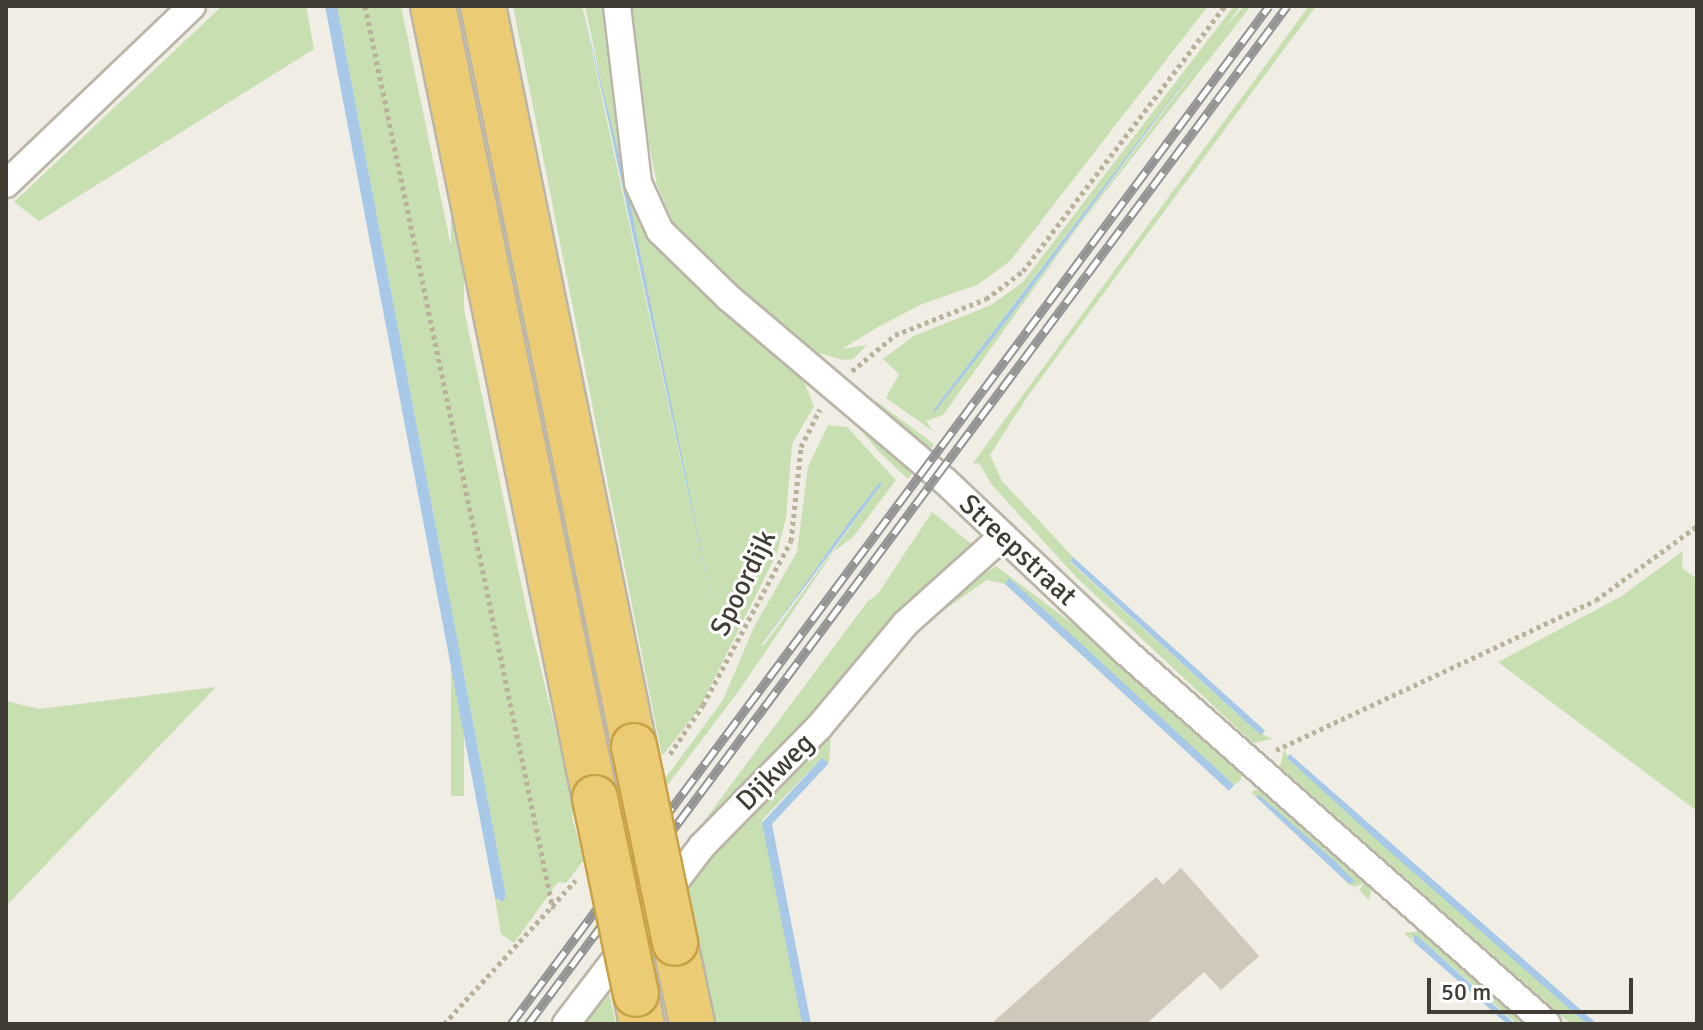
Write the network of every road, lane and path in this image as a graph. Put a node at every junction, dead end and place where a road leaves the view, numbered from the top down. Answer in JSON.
{"nodes":[{"id":1,"x":192,"y":6,"type":"edge"},
{"id":2,"x":365,"y":6,"type":"edge"},
{"id":3,"x":433,"y":6,"type":"edge"},
{"id":4,"x":483,"y":6,"type":"edge"},
{"id":5,"x":617,"y":6,"type":"edge"},
{"id":6,"x":1225,"y":6,"type":"edge"},
{"id":7,"x":6,"y":184,"type":"edge"},
{"id":8,"x":835,"y":387,"type":"junction"},
{"id":9,"x":1697,"y":526,"type":"edge"},
{"id":10,"x":1002,"y":537,"type":"junction"},
{"id":11,"x":649,"y":754,"type":"junction"},
{"id":12,"x":1249,"y":762,"type":"junction"},
{"id":13,"x":581,"y":873,"type":"dead end"},
{"id":14,"x":553,"y":910,"type":"junction"},
{"id":15,"x":639,"y":1009,"type":"edge"},
{"id":16,"x":444,"y":1024,"type":"edge"},
{"id":17,"x":566,"y":1024,"type":"edge"},
{"id":18,"x":692,"y":1024,"type":"edge"},
{"id":19,"x":1547,"y":1024,"type":"edge"}],
"edges":[{"from":1,"to":7,"type":"street"},
{"from":2,"to":14,"type":"path"},
{"from":3,"to":15,"type":"highway","bridge":true},
{"from":4,"to":11,"type":"highway"},
{"from":5,"to":8,"type":"street","name":"Streepstraat"},
{"from":6,"to":8,"type":"path","name":"Spoordijk"},
{"from":8,"to":10,"type":"street","name":"Streepstraat"},
{"from":8,"to":11,"type":"path","name":"Spoordijk"},
{"from":9,"to":12,"type":"path"},
{"from":10,"to":12,"type":"street","name":"Streepstraat"},
{"from":10,"to":17,"type":"street","name":"Dijkweg"},
{"from":11,"to":18,"type":"highway","bridge":true},
{"from":12,"to":19,"type":"street","name":"Streepstraat"},
{"from":13,"to":14,"type":"path"},
{"from":14,"to":16,"type":"path"}]}
